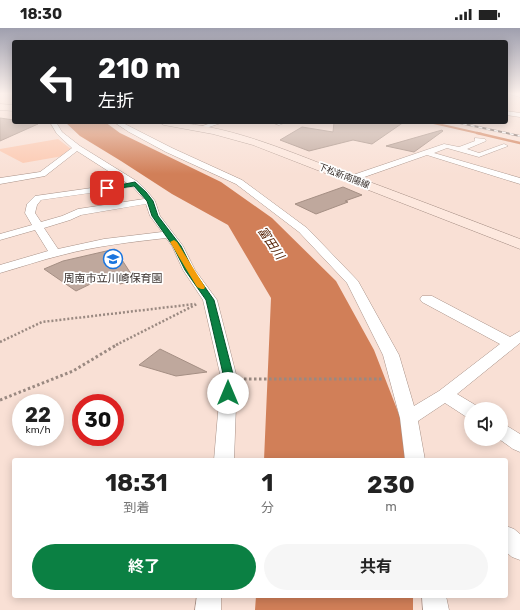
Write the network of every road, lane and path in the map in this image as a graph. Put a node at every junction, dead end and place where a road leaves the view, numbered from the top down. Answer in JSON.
{"nodes":[{"id":1,"x":54,"y":124,"type":"edge"},
{"id":2,"x":120,"y":124,"type":"edge"},
{"id":3,"x":190,"y":124,"type":"edge"},
{"id":4,"x":203,"y":125,"type":"edge"},
{"id":5,"x":478,"y":140,"type":"dead end"},
{"id":6,"x":504,"y":146,"type":"dead end"},
{"id":7,"x":77,"y":148,"type":"junction"},
{"id":8,"x":458,"y":150,"type":"junction"},
{"id":9,"x":427,"y":153,"type":"junction"},
{"id":10,"x":27,"y":177,"type":"junction"},
{"id":11,"x":350,"y":179,"type":"junction"},
{"id":12,"x":0,"y":181,"type":"edge"},
{"id":13,"x":520,"y":181,"type":"edge"},
{"id":14,"x":135,"y":184,"type":"junction"},
{"id":15,"x":38,"y":198,"type":"junction"},
{"id":16,"x":150,"y":201,"type":"junction"},
{"id":17,"x":38,"y":226,"type":"junction"},
{"id":18,"x":167,"y":235,"type":"junction"},
{"id":19,"x":0,"y":237,"type":"edge"},
{"id":20,"x":520,"y":244,"type":"edge"},
{"id":21,"x":55,"y":252,"type":"junction"},
{"id":22,"x":0,"y":269,"type":"edge"},
{"id":23,"x":427,"y":299,"type":"dead end"},
{"id":24,"x":515,"y":340,"type":"edge"},
{"id":25,"x":0,"y":342,"type":"edge"},
{"id":26,"x":244,"y":379,"type":"dead end"},
{"id":27,"x":389,"y":379,"type":"dead end"},
{"id":28,"x":445,"y":395,"type":"junction"},
{"id":29,"x":0,"y":400,"type":"edge"},
{"id":30,"x":464,"y":407,"type":"edge"},
{"id":31,"x":408,"y":418,"type":"junction"},
{"id":32,"x":508,"y":436,"type":"edge"},
{"id":33,"x":520,"y":444,"type":"edge"},
{"id":34,"x":224,"y":458,"type":"edge"},
{"id":35,"x":415,"y":458,"type":"edge"},
{"id":36,"x":508,"y":539,"type":"edge"},
{"id":37,"x":520,"y":549,"type":"edge"},
{"id":38,"x":209,"y":598,"type":"edge"},
{"id":39,"x":434,"y":598,"type":"edge"},
{"id":40,"x":208,"y":610,"type":"edge"},
{"id":41,"x":436,"y":610,"type":"edge"}],
"edges":[{"from":1,"to":7,"type":"street"},
{"from":2,"to":31,"type":"street"},
{"from":3,"to":4,"type":"main road","name":"下松新南陽線"},
{"from":4,"to":11,"type":"main road","name":"下松新南陽線"},
{"from":5,"to":8,"type":"street"},
{"from":6,"to":8,"type":"street"},
{"from":7,"to":10,"type":"street"},
{"from":7,"to":14,"type":"street"},
{"from":8,"to":9,"type":"street"},
{"from":9,"to":11,"type":"street"},
{"from":9,"to":13,"type":"street"},
{"from":10,"to":12,"type":"street"},
{"from":10,"to":15,"type":"street"},
{"from":11,"to":20,"type":"main road","name":"下松新南陽線"},
{"from":14,"to":15,"type":"street"},
{"from":14,"to":16,"type":"street"},
{"from":15,"to":17,"type":"street"},
{"from":16,"to":17,"type":"street"},
{"from":16,"to":18,"type":"street"},
{"from":17,"to":19,"type":"street"},
{"from":17,"to":21,"type":"street"},
{"from":18,"to":21,"type":"street"},
{"from":18,"to":34,"type":"street"},
{"from":21,"to":22,"type":"street"},
{"from":23,"to":24,"type":"street"},
{"from":24,"to":28,"type":"street"},
{"from":25,"to":29,"type":"path"},
{"from":26,"to":27,"type":"path"},
{"from":28,"to":30,"type":"street"},
{"from":28,"to":31,"type":"street"},
{"from":31,"to":35,"type":"street"},
{"from":32,"to":33,"type":"street"},
{"from":36,"to":37,"type":"street"},
{"from":38,"to":40,"type":"street"},
{"from":39,"to":41,"type":"street"}]}
